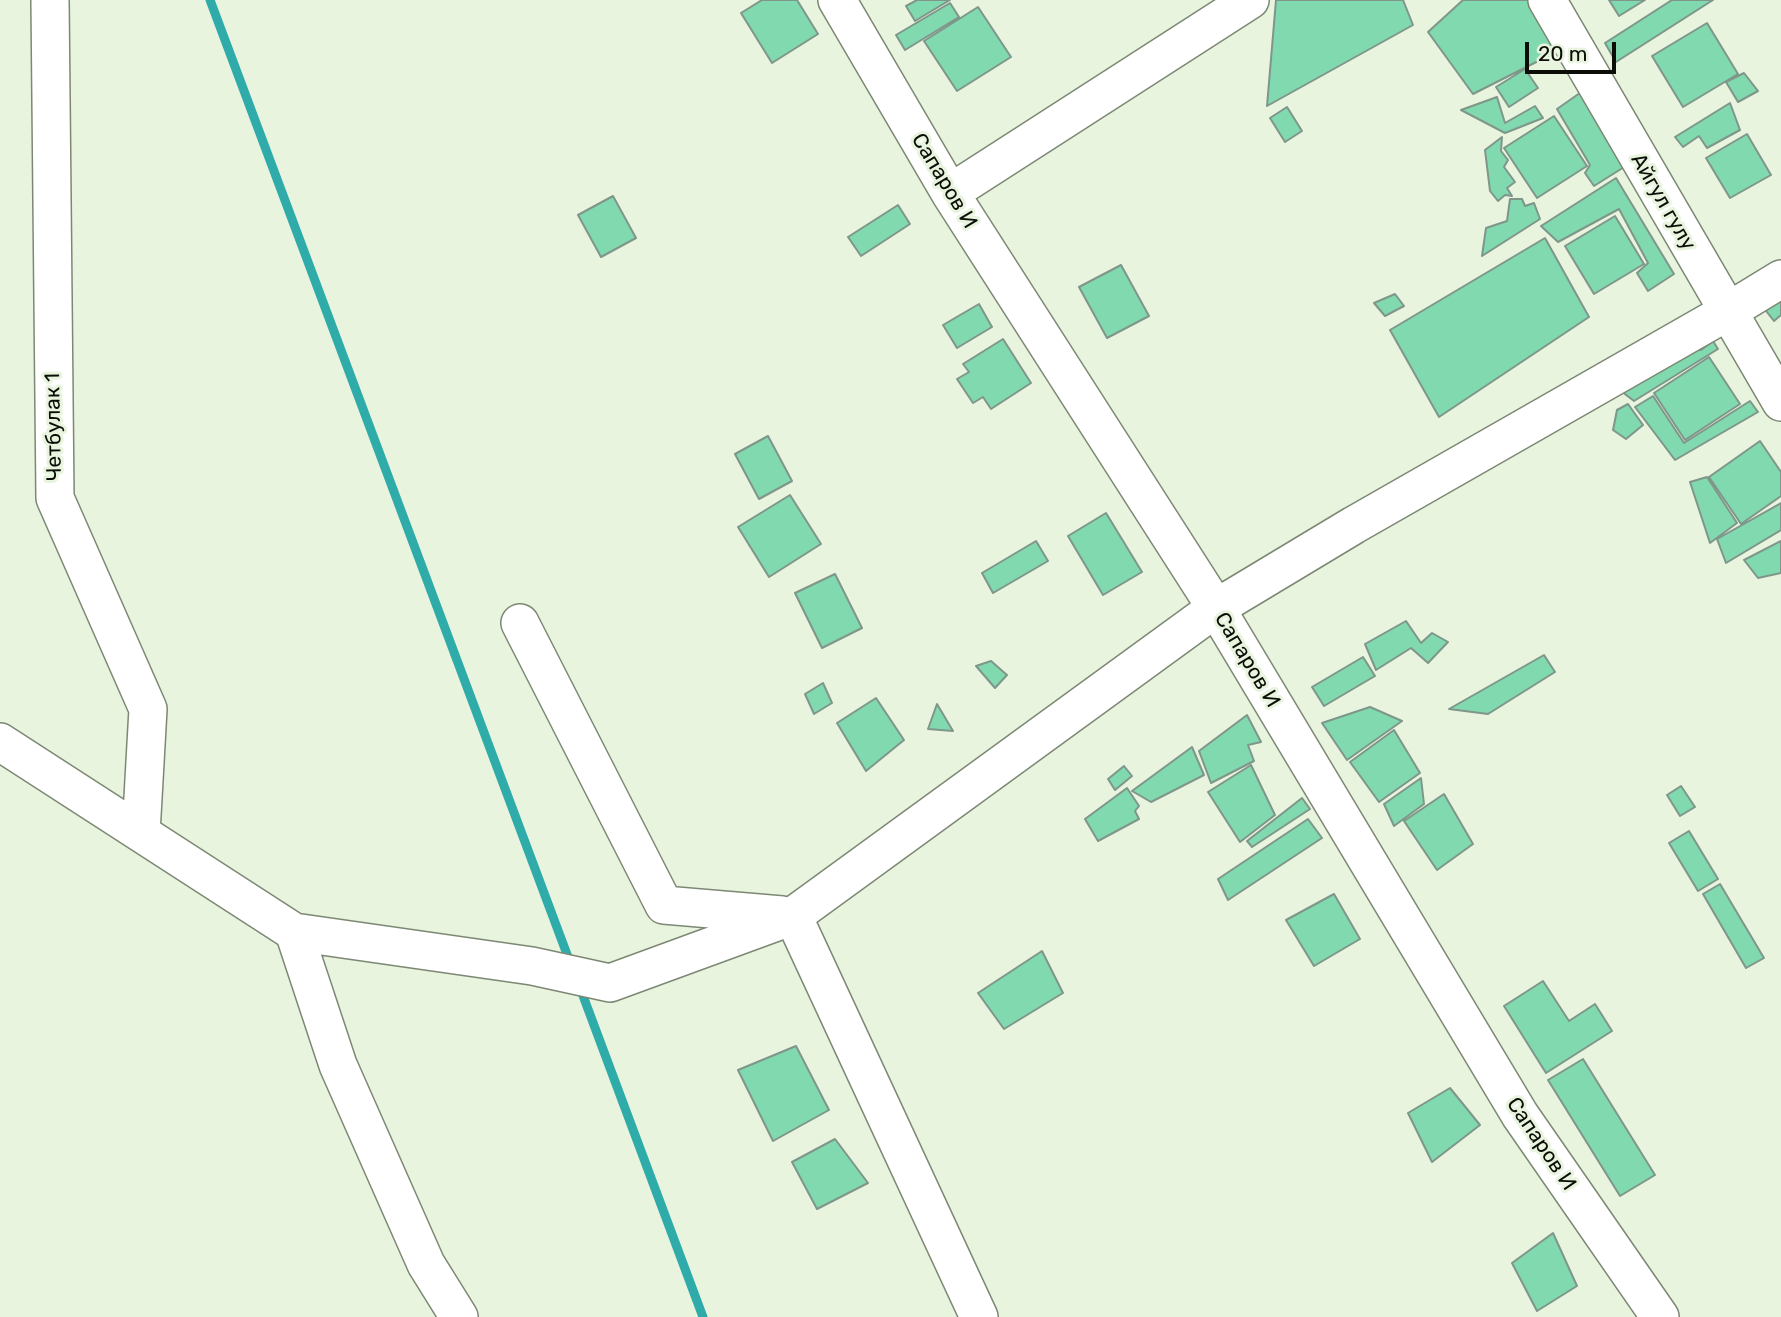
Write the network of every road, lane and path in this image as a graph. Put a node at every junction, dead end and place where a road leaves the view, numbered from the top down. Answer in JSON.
{"nodes":[{"id":1,"x":50,"y":0,"type":"edge"},
{"id":2,"x":837,"y":0,"type":"edge"},
{"id":3,"x":1250,"y":0,"type":"edge"},
{"id":4,"x":1547,"y":0,"type":"edge"},
{"id":5,"x":950,"y":193,"type":"junction"},
{"id":6,"x":1781,"y":279,"type":"edge"},
{"id":7,"x":1727,"y":312,"type":"junction"},
{"id":8,"x":1781,"y":402,"type":"edge"},
{"id":9,"x":1216,"y":608,"type":"junction"},
{"id":10,"x":520,"y":624,"type":"dead end"},
{"id":11,"x":0,"y":742,"type":"edge"},
{"id":12,"x":141,"y":833,"type":"junction"},
{"id":13,"x":793,"y":916,"type":"junction"},
{"id":14,"x":294,"y":932,"type":"junction"},
{"id":15,"x":459,"y":1317,"type":"edge"},
{"id":16,"x":979,"y":1317,"type":"edge"},
{"id":17,"x":1660,"y":1317,"type":"edge"}],
"edges":[{"from":1,"to":12,"type":"street","name":"Четбулак 1"},
{"from":2,"to":5,"type":"street","name":"Сапаров И"},
{"from":3,"to":5,"type":"street"},
{"from":4,"to":7,"type":"street","name":"Айгул гулу"},
{"from":5,"to":9,"type":"street","name":"Сапаров И"},
{"from":6,"to":7,"type":"street"},
{"from":7,"to":8,"type":"street","name":"Айгул гулу"},
{"from":7,"to":9,"type":"street"},
{"from":9,"to":13,"type":"street"},
{"from":9,"to":17,"type":"street","name":"Сапаров И"},
{"from":10,"to":13,"type":"street"},
{"from":11,"to":12,"type":"street"},
{"from":12,"to":14,"type":"street"},
{"from":13,"to":14,"type":"street"},
{"from":13,"to":16,"type":"street"},
{"from":14,"to":15,"type":"street"}]}
